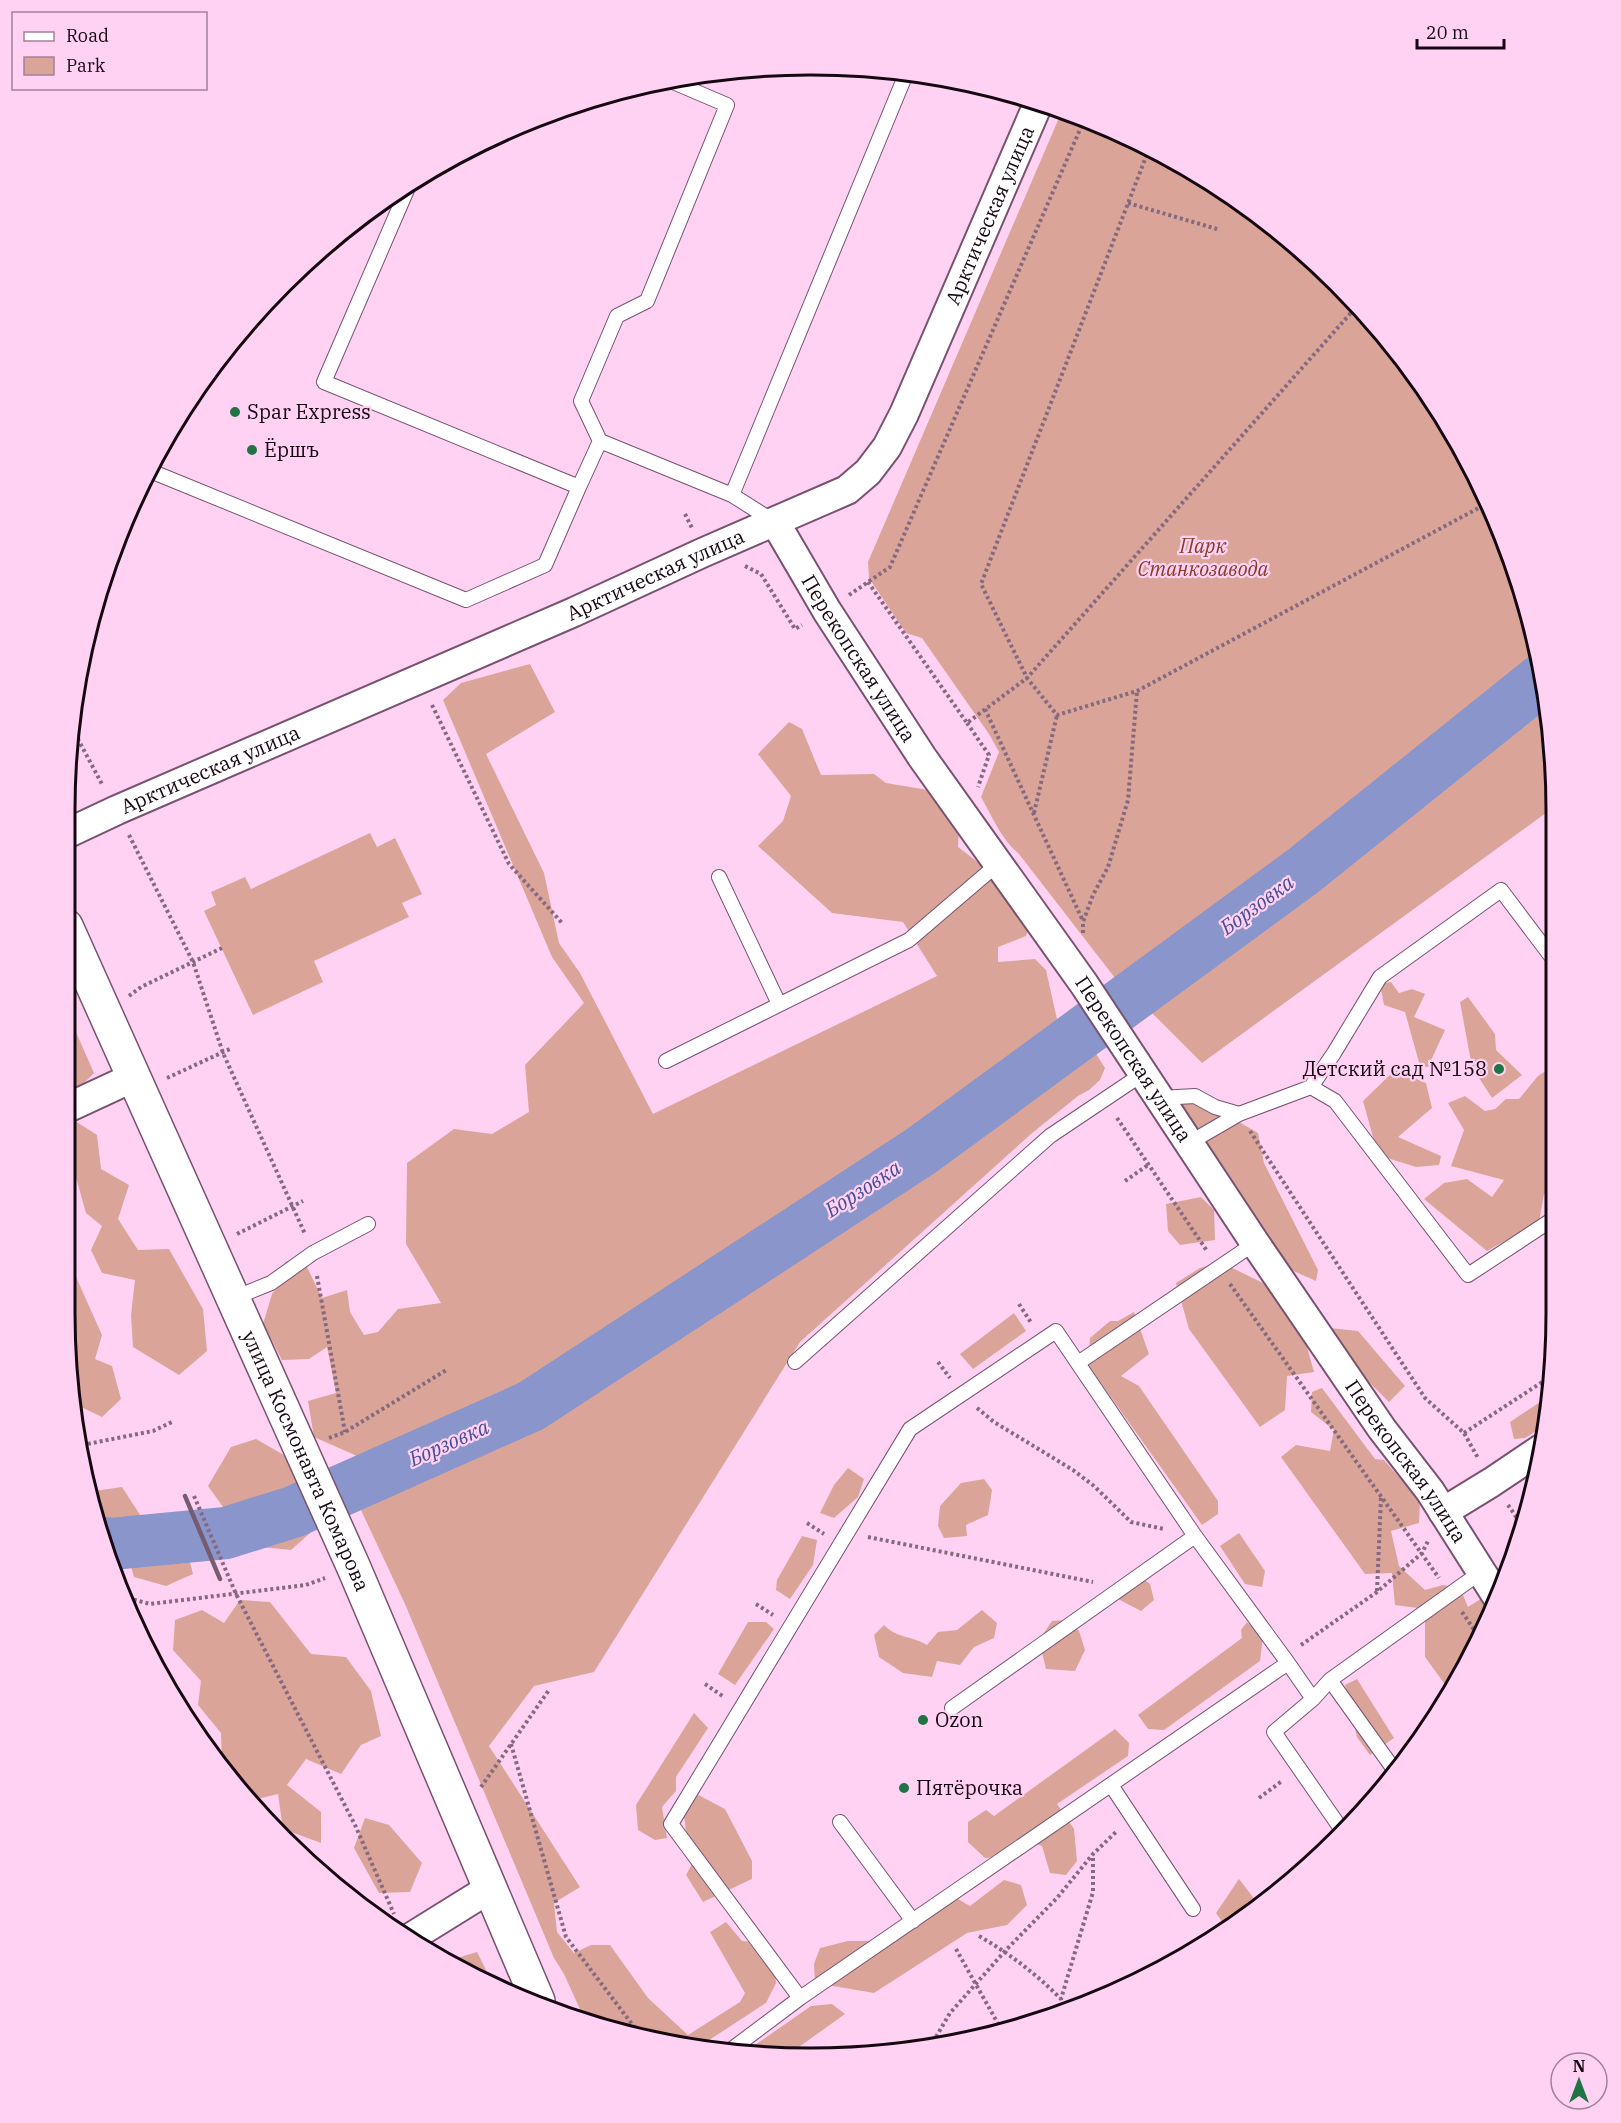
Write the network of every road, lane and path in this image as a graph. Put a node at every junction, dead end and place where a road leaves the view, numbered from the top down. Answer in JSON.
{"nodes":[{"id":1,"x":903,"y":81,"type":"edge"},
{"id":2,"x":683,"y":86,"type":"edge"},
{"id":3,"x":1035,"y":110,"type":"edge"},
{"id":4,"x":1081,"y":127,"type":"edge"},
{"id":5,"x":1146,"y":157,"type":"edge"},
{"id":6,"x":403,"y":198,"type":"edge"},
{"id":7,"x":1128,"y":203,"type":"junction"},
{"id":8,"x":1217,"y":229,"type":"dead end"},
{"id":9,"x":1351,"y":313,"type":"edge"},
{"id":10,"x":600,"y":441,"type":"junction"},
{"id":11,"x":157,"y":474,"type":"edge"},
{"id":12,"x":579,"y":487,"type":"junction"},
{"id":13,"x":732,"y":495,"type":"junction"},
{"id":14,"x":1480,"y":507,"type":"edge"},
{"id":15,"x":685,"y":514,"type":"dead end"},
{"id":16,"x":775,"y":522,"type":"junction"},
{"id":17,"x":702,"y":553,"type":"junction"},
{"id":18,"x":739,"y":566,"type":"dead end"},
{"id":19,"x":827,"y":611,"type":"junction"},
{"id":20,"x":1027,"y":678,"type":"junction"},
{"id":21,"x":389,"y":691,"type":"junction"},
{"id":22,"x":1137,"y":691,"type":"junction"},
{"id":23,"x":985,"y":709,"type":"junction"},
{"id":24,"x":1057,"y":715,"type":"junction"},
{"id":25,"x":79,"y":740,"type":"edge"},
{"id":26,"x":117,"y":810,"type":"junction"},
{"id":27,"x":1033,"y":814,"type":"junction"},
{"id":28,"x":75,"y":830,"type":"edge"},
{"id":29,"x":999,"y":863,"type":"junction"},
{"id":30,"x":719,"y":877,"type":"dead end"},
{"id":31,"x":1083,"y":922,"type":"junction"},
{"id":32,"x":563,"y":924,"type":"dead end"},
{"id":33,"x":1083,"y":941,"type":"dead end"},
{"id":34,"x":75,"y":946,"type":"edge"},
{"id":35,"x":222,"y":948,"type":"dead end"},
{"id":36,"x":1546,"y":950,"type":"edge"},
{"id":37,"x":192,"y":962,"type":"junction"},
{"id":38,"x":129,"y":996,"type":"dead end"},
{"id":39,"x":779,"y":1004,"type":"junction"},
{"id":40,"x":232,"y":1048,"type":"dead end"},
{"id":41,"x":224,"y":1053,"type":"junction"},
{"id":42,"x":666,"y":1061,"type":"dead end"},
{"id":43,"x":1140,"y":1066,"type":"junction"},
{"id":44,"x":134,"y":1077,"type":"junction"},
{"id":45,"x":166,"y":1078,"type":"dead end"},
{"id":46,"x":1311,"y":1087,"type":"junction"},
{"id":47,"x":1160,"y":1098,"type":"junction"},
{"id":48,"x":1105,"y":1099,"type":"junction"},
{"id":49,"x":75,"y":1104,"type":"edge"},
{"id":50,"x":1239,"y":1114,"type":"junction"},
{"id":51,"x":1189,"y":1143,"type":"junction"},
{"id":52,"x":1148,"y":1165,"type":"junction"},
{"id":53,"x":1125,"y":1181,"type":"dead end"},
{"id":54,"x":303,"y":1201,"type":"dead end"},
{"id":55,"x":293,"y":1206,"type":"junction"},
{"id":56,"x":368,"y":1224,"type":"dead end"},
{"id":57,"x":1546,"y":1224,"type":"edge"},
{"id":58,"x":234,"y":1236,"type":"dead end"},
{"id":59,"x":1255,"y":1243,"type":"junction"},
{"id":60,"x":313,"y":1252,"type":"junction"},
{"id":61,"x":1219,"y":1268,"type":"junction"},
{"id":62,"x":234,"y":1298,"type":"junction"},
{"id":63,"x":795,"y":1362,"type":"dead end"},
{"id":64,"x":1078,"y":1363,"type":"junction"},
{"id":65,"x":448,"y":1369,"type":"dead end"},
{"id":66,"x":1542,"y":1382,"type":"edge"},
{"id":67,"x":961,"y":1395,"type":"junction"},
{"id":68,"x":174,"y":1421,"type":"dead end"},
{"id":69,"x":345,"y":1432,"type":"junction"},
{"id":70,"x":1464,"y":1434,"type":"junction"},
{"id":71,"x":87,"y":1444,"type":"edge"},
{"id":72,"x":314,"y":1447,"type":"junction"},
{"id":73,"x":1532,"y":1455,"type":"edge"},
{"id":74,"x":1492,"y":1482,"type":"junction"},
{"id":75,"x":1381,"y":1495,"type":"junction"},
{"id":76,"x":194,"y":1496,"type":"dead end"},
{"id":77,"x":1443,"y":1512,"type":"junction"},
{"id":78,"x":1517,"y":1518,"type":"edge"},
{"id":79,"x":847,"y":1533,"type":"junction"},
{"id":80,"x":1195,"y":1536,"type":"junction"},
{"id":81,"x":1422,"y":1553,"type":"junction"},
{"id":82,"x":354,"y":1568,"type":"junction"},
{"id":83,"x":1489,"y":1584,"type":"edge"},
{"id":84,"x":1122,"y":1588,"type":"junction"},
{"id":85,"x":1377,"y":1592,"type":"junction"},
{"id":86,"x":236,"y":1594,"type":"junction"},
{"id":87,"x":1450,"y":1594,"type":"junction"},
{"id":88,"x":134,"y":1600,"type":"edge"},
{"id":89,"x":1474,"y":1629,"type":"edge"},
{"id":90,"x":1288,"y":1663,"type":"junction"},
{"id":91,"x":1330,"y":1680,"type":"junction"},
{"id":92,"x":549,"y":1690,"type":"dead end"},
{"id":93,"x":1313,"y":1699,"type":"junction"},
{"id":94,"x":952,"y":1708,"type":"dead end"},
{"id":95,"x":511,"y":1744,"type":"junction"},
{"id":96,"x":1390,"y":1764,"type":"edge"},
{"id":97,"x":1299,"y":1768,"type":"junction"},
{"id":98,"x":1111,"y":1785,"type":"junction"},
{"id":99,"x":477,"y":1792,"type":"dead end"},
{"id":100,"x":1259,"y":1798,"type":"dead end"},
{"id":101,"x":1131,"y":1816,"type":"junction"},
{"id":102,"x":840,"y":1822,"type":"dead end"},
{"id":103,"x":1338,"y":1825,"type":"edge"},
{"id":104,"x":1093,"y":1854,"type":"junction"},
{"id":105,"x":489,"y":1888,"type":"junction"},
{"id":106,"x":1193,"y":1909,"type":"dead end"},
{"id":107,"x":914,"y":1921,"type":"junction"},
{"id":108,"x":401,"y":1923,"type":"edge"},
{"id":109,"x":408,"y":1928,"type":"edge"},
{"id":110,"x":979,"y":1936,"type":"dead end"},
{"id":111,"x":956,"y":1948,"type":"dead end"},
{"id":112,"x":1005,"y":1952,"type":"junction"},
{"id":113,"x":975,"y":1985,"type":"junction"},
{"id":114,"x":535,"y":1994,"type":"edge"},
{"id":115,"x":800,"y":1998,"type":"junction"},
{"id":116,"x":1060,"y":1999,"type":"junction"},
{"id":117,"x":1061,"y":2004,"type":"edge"},
{"id":118,"x":998,"y":2024,"type":"edge"},
{"id":119,"x":634,"y":2026,"type":"edge"},
{"id":120,"x":936,"y":2037,"type":"edge"},
{"id":121,"x":739,"y":2044,"type":"edge"}],
"edges":[{"from":1,"to":13,"type":"lane"},
{"from":2,"to":10,"type":"lane"},
{"from":3,"to":16,"type":"street","name":"Арктическая улица"},
{"from":4,"to":23,"type":"path"},
{"from":5,"to":7,"type":"path"},
{"from":6,"to":12,"type":"lane"},
{"from":7,"to":8,"type":"path"},
{"from":7,"to":20,"type":"path"},
{"from":9,"to":20,"type":"path"},
{"from":10,"to":12,"type":"lane"},
{"from":10,"to":13,"type":"lane"},
{"from":11,"to":12,"type":"lane"},
{"from":13,"to":16,"type":"lane"},
{"from":14,"to":22,"type":"path"},
{"from":15,"to":17,"type":"path"},
{"from":16,"to":17,"type":"street","name":"Арктическая улица"},
{"from":16,"to":19,"type":"street","name":"Перекопская улица"},
{"from":17,"to":21,"type":"street","name":"Арктическая улица"},
{"from":18,"to":19,"type":"path"},
{"from":19,"to":29,"type":"street","name":"Перекопская улица"},
{"from":20,"to":23,"type":"path"},
{"from":20,"to":24,"type":"path"},
{"from":21,"to":26,"type":"street","name":"Арктическая улица"},
{"from":21,"to":32,"type":"path"},
{"from":22,"to":24,"type":"path"},
{"from":22,"to":31,"type":"path"},
{"from":23,"to":27,"type":"path"},
{"from":24,"to":27,"type":"path"},
{"from":25,"to":26,"type":"path"},
{"from":26,"to":28,"type":"street","name":"Арктическая улица"},
{"from":26,"to":37,"type":"path"},
{"from":27,"to":31,"type":"path"},
{"from":29,"to":39,"type":"lane"},
{"from":29,"to":43,"type":"street","name":"Перекопская улица"},
{"from":30,"to":39,"type":"lane"},
{"from":31,"to":33,"type":"path"},
{"from":34,"to":44,"type":"street","name":"улица Космонавта Комарова"},
{"from":35,"to":37,"type":"path"},
{"from":36,"to":46,"type":"lane"},
{"from":37,"to":38,"type":"path"},
{"from":37,"to":41,"type":"path"},
{"from":39,"to":42,"type":"lane"},
{"from":40,"to":41,"type":"path"},
{"from":41,"to":45,"type":"path"},
{"from":41,"to":55,"type":"path"},
{"from":43,"to":47,"type":"street","name":"Перекопская улица"},
{"from":43,"to":48,"type":"lane"},
{"from":44,"to":49,"type":"street"},
{"from":44,"to":62,"type":"street","name":"улица Космонавта Комарова"},
{"from":46,"to":50,"type":"lane"},
{"from":46,"to":57,"type":"lane"},
{"from":47,"to":50,"type":"lane"},
{"from":47,"to":51,"type":"street","name":"Перекопская улица"},
{"from":48,"to":52,"type":"path"},
{"from":48,"to":63,"type":"lane"},
{"from":50,"to":51,"type":"lane"},
{"from":50,"to":70,"type":"path"},
{"from":51,"to":59,"type":"street","name":"Перекопская улица"},
{"from":52,"to":53,"type":"path"},
{"from":52,"to":61,"type":"path"},
{"from":54,"to":55,"type":"path"},
{"from":55,"to":58,"type":"path"},
{"from":55,"to":60,"type":"path"},
{"from":56,"to":60,"type":"lane"},
{"from":59,"to":61,"type":"lane"},
{"from":59,"to":77,"type":"street","name":"Перекопская улица"},
{"from":60,"to":62,"type":"lane"},
{"from":60,"to":69,"type":"path"},
{"from":61,"to":64,"type":"lane"},
{"from":61,"to":75,"type":"path"},
{"from":62,"to":72,"type":"street","name":"улица Космонавта Комарова"},
{"from":64,"to":67,"type":"lane"},
{"from":64,"to":80,"type":"lane"},
{"from":65,"to":69,"type":"path"},
{"from":66,"to":70,"type":"path"},
{"from":67,"to":79,"type":"lane"},
{"from":67,"to":80,"type":"path"},
{"from":68,"to":71,"type":"path"},
{"from":69,"to":72,"type":"path"},
{"from":70,"to":74,"type":"path"},
{"from":72,"to":82,"type":"street","name":"улица Космонавта Комарова"},
{"from":73,"to":74,"type":"street"},
{"from":74,"to":77,"type":"street"},
{"from":74,"to":78,"type":"path"},
{"from":75,"to":81,"type":"path"},
{"from":75,"to":85,"type":"path"},
{"from":76,"to":86,"type":"path"},
{"from":77,"to":81,"type":"path"},
{"from":77,"to":83,"type":"street","name":"Перекопская улица"},
{"from":79,"to":84,"type":"path"},
{"from":79,"to":115,"type":"lane"},
{"from":80,"to":84,"type":"lane"},
{"from":80,"to":90,"type":"lane"},
{"from":81,"to":85,"type":"path"},
{"from":81,"to":87,"type":"path"},
{"from":82,"to":86,"type":"path"},
{"from":82,"to":105,"type":"street","name":"улица Космонавта Комарова"},
{"from":83,"to":87,"type":"lane"},
{"from":84,"to":94,"type":"lane"},
{"from":85,"to":90,"type":"path"},
{"from":86,"to":88,"type":"path"},
{"from":86,"to":108,"type":"path"},
{"from":87,"to":89,"type":"path"},
{"from":87,"to":91,"type":"lane"},
{"from":90,"to":93,"type":"lane"},
{"from":90,"to":98,"type":"lane"},
{"from":91,"to":93,"type":"lane"},
{"from":91,"to":96,"type":"lane"},
{"from":92,"to":95,"type":"path"},
{"from":93,"to":97,"type":"lane"},
{"from":95,"to":99,"type":"path"},
{"from":95,"to":119,"type":"path"},
{"from":97,"to":100,"type":"path"},
{"from":97,"to":103,"type":"lane"},
{"from":98,"to":101,"type":"lane"},
{"from":98,"to":107,"type":"lane"},
{"from":101,"to":104,"type":"path"},
{"from":101,"to":106,"type":"lane"},
{"from":102,"to":107,"type":"lane"},
{"from":104,"to":112,"type":"path"},
{"from":104,"to":116,"type":"path"},
{"from":105,"to":109,"type":"street"},
{"from":105,"to":114,"type":"street","name":"улица Космонавта Комарова"},
{"from":107,"to":115,"type":"lane"},
{"from":110,"to":112,"type":"path"},
{"from":111,"to":113,"type":"path"},
{"from":112,"to":113,"type":"path"},
{"from":112,"to":116,"type":"path"},
{"from":113,"to":118,"type":"path"},
{"from":113,"to":120,"type":"path"},
{"from":115,"to":121,"type":"lane"},
{"from":116,"to":117,"type":"path"}]}
